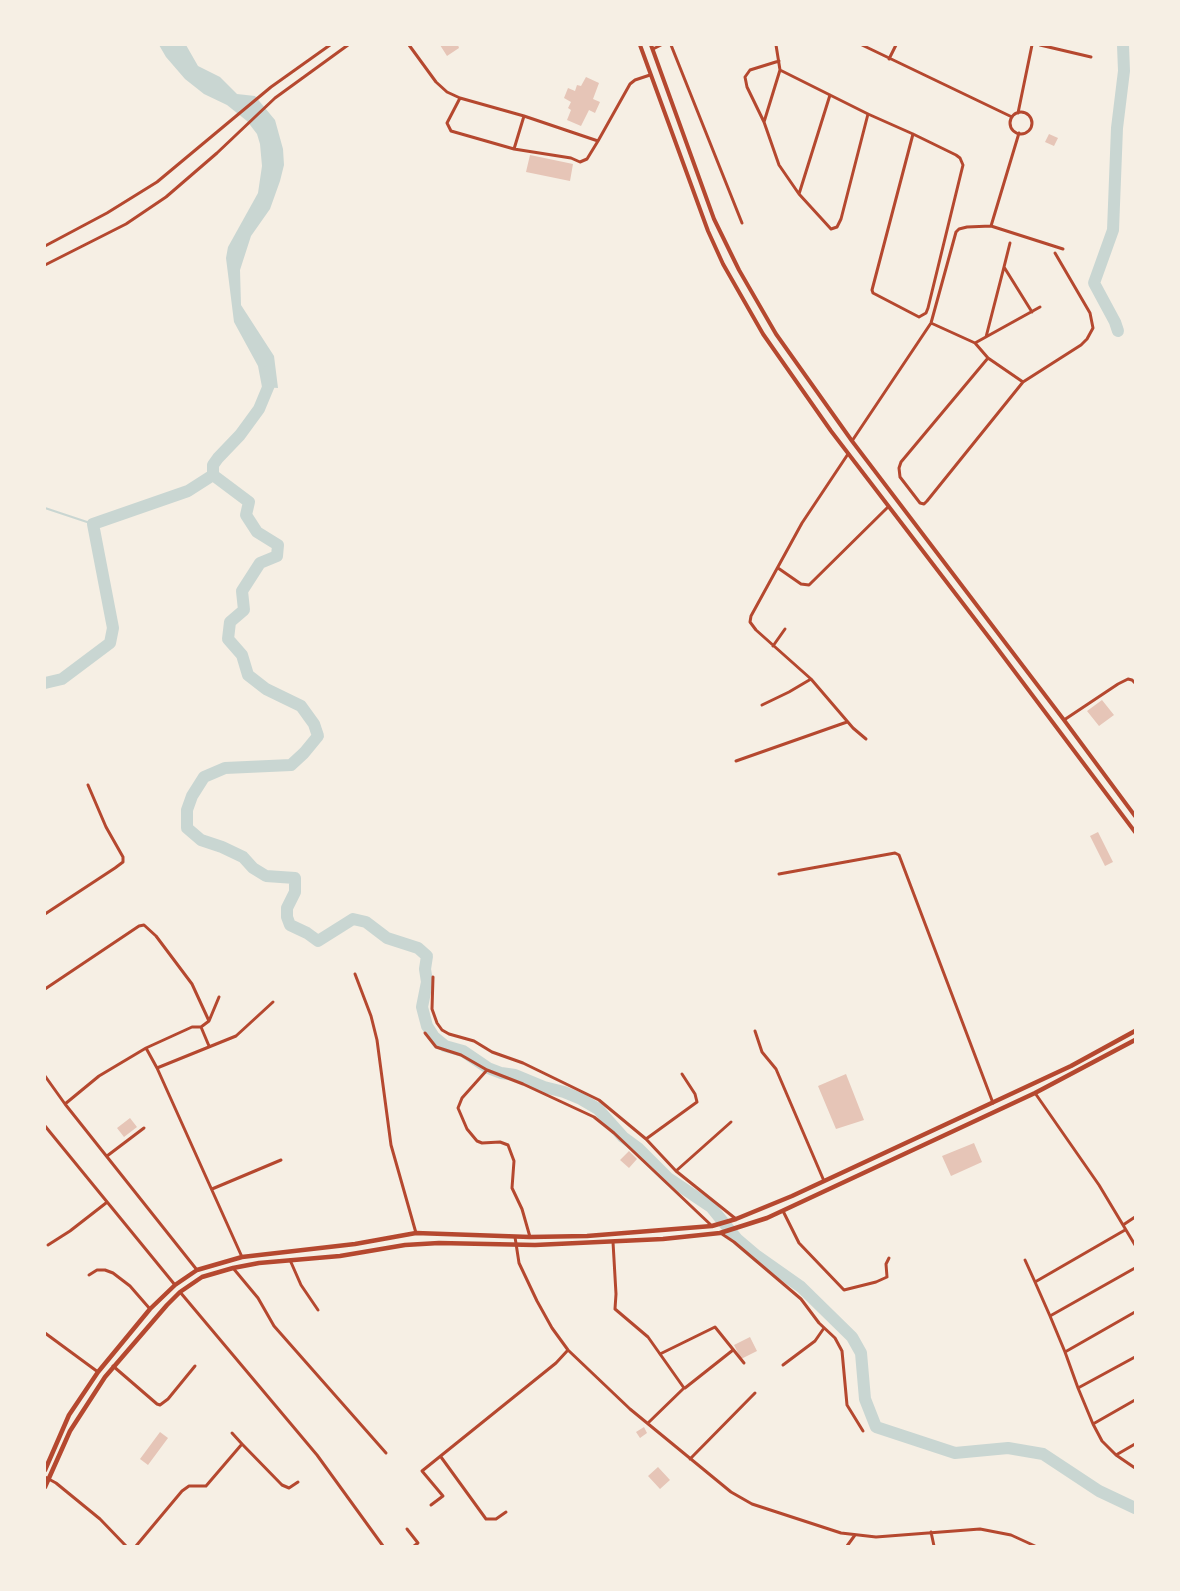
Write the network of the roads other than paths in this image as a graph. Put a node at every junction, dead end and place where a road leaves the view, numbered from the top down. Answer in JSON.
{"nodes":[{"id":1,"x":330,"y":45,"type":"edge"},
{"id":2,"x":348,"y":45,"type":"edge"},
{"id":3,"x":409,"y":45,"type":"edge"},
{"id":4,"x":640,"y":45,"type":"edge"},
{"id":5,"x":671,"y":45,"type":"edge"},
{"id":6,"x":776,"y":45,"type":"edge"},
{"id":7,"x":862,"y":45,"type":"edge"},
{"id":8,"x":896,"y":45,"type":"edge"},
{"id":9,"x":1032,"y":45,"type":"edge"},
{"id":10,"x":1040,"y":45,"type":"edge"},
{"id":11,"x":660,"y":46,"type":"edge"},
{"id":12,"x":652,"y":47,"type":"edge"},
{"id":13,"x":1091,"y":57,"type":"dead end"},
{"id":14,"x":889,"y":58,"type":"junction"},
{"id":15,"x":779,"y":61,"type":"junction"},
{"id":16,"x":780,"y":70,"type":"junction"},
{"id":17,"x":650,"y":75,"type":"junction"},
{"id":18,"x":830,"y":95,"type":"junction"},
{"id":19,"x":460,"y":98,"type":"junction"},
{"id":20,"x":1018,"y":113,"type":"junction"},
{"id":21,"x":868,"y":114,"type":"junction"},
{"id":22,"x":524,"y":116,"type":"junction"},
{"id":23,"x":1012,"y":117,"type":"junction"},
{"id":24,"x":764,"y":122,"type":"junction"},
{"id":25,"x":913,"y":134,"type":"junction"},
{"id":26,"x":1019,"y":134,"type":"junction"},
{"id":27,"x":598,"y":141,"type":"junction"},
{"id":28,"x":514,"y":149,"type":"junction"},
{"id":29,"x":799,"y":194,"type":"junction"},
{"id":30,"x":742,"y":223,"type":"dead end"},
{"id":31,"x":991,"y":226,"type":"junction"},
{"id":32,"x":1010,"y":243,"type":"dead end"},
{"id":33,"x":45,"y":246,"type":"edge"},
{"id":34,"x":1063,"y":249,"type":"dead end"},
{"id":35,"x":1055,"y":253,"type":"dead end"},
{"id":36,"x":45,"y":265,"type":"edge"},
{"id":37,"x":1004,"y":267,"type":"junction"},
{"id":38,"x":1040,"y":307,"type":"dead end"},
{"id":39,"x":1032,"y":312,"type":"junction"},
{"id":40,"x":930,"y":323,"type":"junction"},
{"id":41,"x":986,"y":337,"type":"junction"},
{"id":42,"x":975,"y":343,"type":"junction"},
{"id":43,"x":988,"y":358,"type":"junction"},
{"id":44,"x":1023,"y":382,"type":"junction"},
{"id":45,"x":853,"y":439,"type":"junction"},
{"id":46,"x":848,"y":454,"type":"junction"},
{"id":47,"x":888,"y":507,"type":"junction"},
{"id":48,"x":921,"y":534,"type":"junction"},
{"id":49,"x":913,"y":540,"type":"junction"},
{"id":50,"x":778,"y":568,"type":"junction"},
{"id":51,"x":785,"y":629,"type":"dead end"},
{"id":52,"x":773,"y":646,"type":"junction"},
{"id":53,"x":811,"y":679,"type":"junction"},
{"id":54,"x":1135,"y":683,"type":"edge"},
{"id":55,"x":762,"y":705,"type":"dead end"},
{"id":56,"x":1064,"y":720,"type":"junction"},
{"id":57,"x":847,"y":722,"type":"junction"},
{"id":58,"x":866,"y":739,"type":"dead end"},
{"id":59,"x":736,"y":761,"type":"dead end"},
{"id":60,"x":88,"y":785,"type":"dead end"},
{"id":61,"x":1135,"y":816,"type":"edge"},
{"id":62,"x":1135,"y":832,"type":"edge"},
{"id":63,"x":779,"y":874,"type":"dead end"},
{"id":64,"x":45,"y":914,"type":"edge"},
{"id":65,"x":355,"y":975,"type":"dead end"},
{"id":66,"x":433,"y":977,"type":"dead end"},
{"id":67,"x":45,"y":989,"type":"edge"},
{"id":68,"x":219,"y":997,"type":"dead end"},
{"id":69,"x":273,"y":1002,"type":"dead end"},
{"id":70,"x":209,"y":1021,"type":"junction"},
{"id":71,"x":201,"y":1027,"type":"junction"},
{"id":72,"x":755,"y":1031,"type":"dead end"},
{"id":73,"x":1135,"y":1031,"type":"edge"},
{"id":74,"x":425,"y":1034,"type":"dead end"},
{"id":75,"x":1135,"y":1040,"type":"edge"},
{"id":76,"x":209,"y":1046,"type":"junction"},
{"id":77,"x":146,"y":1048,"type":"junction"},
{"id":78,"x":1091,"y":1055,"type":"junction"},
{"id":79,"x":1096,"y":1063,"type":"junction"},
{"id":80,"x":157,"y":1068,"type":"junction"},
{"id":81,"x":487,"y":1070,"type":"junction"},
{"id":82,"x":682,"y":1074,"type":"dead end"},
{"id":83,"x":45,"y":1076,"type":"edge"},
{"id":84,"x":1035,"y":1094,"type":"junction"},
{"id":85,"x":993,"y":1103,"type":"junction"},
{"id":86,"x":65,"y":1104,"type":"junction"},
{"id":87,"x":731,"y":1122,"type":"dead end"},
{"id":88,"x":45,"y":1126,"type":"edge"},
{"id":89,"x":144,"y":1128,"type":"dead end"},
{"id":90,"x":646,"y":1139,"type":"junction"},
{"id":91,"x":107,"y":1156,"type":"junction"},
{"id":92,"x":874,"y":1158,"type":"junction"},
{"id":93,"x":281,"y":1160,"type":"dead end"},
{"id":94,"x":877,"y":1166,"type":"junction"},
{"id":95,"x":676,"y":1171,"type":"junction"},
{"id":96,"x":825,"y":1181,"type":"junction"},
{"id":97,"x":212,"y":1189,"type":"junction"},
{"id":98,"x":106,"y":1203,"type":"junction"},
{"id":99,"x":783,"y":1211,"type":"junction"},
{"id":100,"x":1135,"y":1217,"type":"edge"},
{"id":101,"x":736,"y":1219,"type":"junction"},
{"id":102,"x":715,"y":1225,"type":"junction"},
{"id":103,"x":1123,"y":1225,"type":"junction"},
{"id":104,"x":691,"y":1228,"type":"junction"},
{"id":105,"x":1125,"y":1230,"type":"junction"},
{"id":106,"x":722,"y":1232,"type":"junction"},
{"id":107,"x":416,"y":1233,"type":"junction"},
{"id":108,"x":514,"y":1236,"type":"junction"},
{"id":109,"x":530,"y":1237,"type":"junction"},
{"id":110,"x":692,"y":1237,"type":"junction"},
{"id":111,"x":613,"y":1242,"type":"junction"},
{"id":112,"x":48,"y":1245,"type":"dead end"},
{"id":113,"x":515,"y":1245,"type":"junction"},
{"id":114,"x":1135,"y":1245,"type":"edge"},
{"id":115,"x":242,"y":1257,"type":"junction"},
{"id":116,"x":889,"y":1258,"type":"dead end"},
{"id":117,"x":290,"y":1260,"type":"junction"},
{"id":118,"x":1025,"y":1260,"type":"dead end"},
{"id":119,"x":233,"y":1268,"type":"junction"},
{"id":120,"x":1135,"y":1268,"type":"edge"},
{"id":121,"x":197,"y":1270,"type":"junction"},
{"id":122,"x":89,"y":1275,"type":"dead end"},
{"id":123,"x":1035,"y":1282,"type":"junction"},
{"id":124,"x":175,"y":1285,"type":"junction"},
{"id":125,"x":180,"y":1292,"type":"junction"},
{"id":126,"x":150,"y":1309,"type":"junction"},
{"id":127,"x":318,"y":1310,"type":"dead end"},
{"id":128,"x":1135,"y":1312,"type":"edge"},
{"id":129,"x":1050,"y":1316,"type":"junction"},
{"id":130,"x":135,"y":1327,"type":"junction"},
{"id":131,"x":824,"y":1328,"type":"junction"},
{"id":132,"x":45,"y":1333,"type":"edge"},
{"id":133,"x":141,"y":1333,"type":"junction"},
{"id":134,"x":568,"y":1350,"type":"junction"},
{"id":135,"x":733,"y":1350,"type":"junction"},
{"id":136,"x":1065,"y":1352,"type":"junction"},
{"id":137,"x":660,"y":1354,"type":"junction"},
{"id":138,"x":1135,"y":1357,"type":"edge"},
{"id":139,"x":744,"y":1363,"type":"dead end"},
{"id":140,"x":783,"y":1365,"type":"dead end"},
{"id":141,"x":113,"y":1366,"type":"junction"},
{"id":142,"x":195,"y":1366,"type":"dead end"},
{"id":143,"x":98,"y":1372,"type":"junction"},
{"id":144,"x":684,"y":1388,"type":"junction"},
{"id":145,"x":1078,"y":1388,"type":"junction"},
{"id":146,"x":755,"y":1393,"type":"dead end"},
{"id":147,"x":1135,"y":1400,"type":"edge"},
{"id":148,"x":648,"y":1423,"type":"junction"},
{"id":149,"x":1093,"y":1424,"type":"junction"},
{"id":150,"x":863,"y":1431,"type":"dead end"},
{"id":151,"x":232,"y":1433,"type":"dead end"},
{"id":152,"x":242,"y":1444,"type":"junction"},
{"id":153,"x":1135,"y":1444,"type":"edge"},
{"id":154,"x":386,"y":1453,"type":"dead end"},
{"id":155,"x":1116,"y":1455,"type":"junction"},
{"id":156,"x":441,"y":1456,"type":"junction"},
{"id":157,"x":690,"y":1459,"type":"junction"},
{"id":158,"x":1135,"y":1468,"type":"edge"},
{"id":159,"x":45,"y":1470,"type":"edge"},
{"id":160,"x":47,"y":1478,"type":"edge"},
{"id":161,"x":298,"y":1482,"type":"dead end"},
{"id":162,"x":45,"y":1487,"type":"edge"},
{"id":163,"x":431,"y":1505,"type":"dead end"},
{"id":164,"x":506,"y":1512,"type":"dead end"},
{"id":165,"x":407,"y":1529,"type":"dead end"},
{"id":166,"x":931,"y":1533,"type":"junction"},
{"id":167,"x":855,"y":1535,"type":"junction"},
{"id":168,"x":126,"y":1546,"type":"edge"},
{"id":169,"x":136,"y":1546,"type":"edge"},
{"id":170,"x":383,"y":1546,"type":"edge"},
{"id":171,"x":414,"y":1546,"type":"edge"},
{"id":172,"x":847,"y":1546,"type":"edge"},
{"id":173,"x":934,"y":1546,"type":"edge"},
{"id":174,"x":1035,"y":1546,"type":"edge"}],
"edges":[{"from":1,"to":33,"type":"street"},
{"from":2,"to":36,"type":"street"},
{"from":3,"to":19,"type":"street"},
{"from":4,"to":17,"type":"street"},
{"from":5,"to":30,"type":"street"},
{"from":6,"to":15,"type":"street"},
{"from":7,"to":14,"type":"street"},
{"from":8,"to":14,"type":"street"},
{"from":9,"to":20,"type":"street"},
{"from":10,"to":13,"type":"street"},
{"from":11,"to":12,"type":"street"},
{"from":12,"to":45,"type":"street"},
{"from":14,"to":23,"type":"street"},
{"from":15,"to":16,"type":"street"},
{"from":15,"to":24,"type":"street"},
{"from":16,"to":18,"type":"street"},
{"from":16,"to":24,"type":"street"},
{"from":17,"to":27,"type":"street"},
{"from":17,"to":46,"type":"street"},
{"from":18,"to":21,"type":"street"},
{"from":18,"to":29,"type":"street"},
{"from":19,"to":22,"type":"street"},
{"from":19,"to":28,"type":"street"},
{"from":20,"to":23,"type":"street"},
{"from":20,"to":26,"type":"street"},
{"from":21,"to":25,"type":"street"},
{"from":21,"to":29,"type":"street"},
{"from":22,"to":27,"type":"street"},
{"from":22,"to":28,"type":"street"},
{"from":23,"to":26,"type":"street"},
{"from":24,"to":29,"type":"street"},
{"from":25,"to":25,"type":"street"},
{"from":26,"to":31,"type":"street"},
{"from":27,"to":28,"type":"street"},
{"from":31,"to":34,"type":"street"},
{"from":31,"to":40,"type":"street"},
{"from":32,"to":37,"type":"street"},
{"from":35,"to":44,"type":"street"},
{"from":37,"to":39,"type":"street"},
{"from":37,"to":41,"type":"street"},
{"from":38,"to":39,"type":"street"},
{"from":39,"to":41,"type":"street"},
{"from":40,"to":42,"type":"street"},
{"from":40,"to":45,"type":"street"},
{"from":41,"to":42,"type":"street"},
{"from":42,"to":43,"type":"street"},
{"from":43,"to":44,"type":"street"},
{"from":43,"to":44,"type":"street"},
{"from":45,"to":48,"type":"street"},
{"from":46,"to":47,"type":"street"},
{"from":46,"to":50,"type":"street"},
{"from":47,"to":49,"type":"street"},
{"from":47,"to":50,"type":"street"},
{"from":48,"to":49,"type":"street"},
{"from":48,"to":56,"type":"street"},
{"from":49,"to":62,"type":"street"},
{"from":50,"to":52,"type":"street"},
{"from":51,"to":52,"type":"street"},
{"from":52,"to":53,"type":"street"},
{"from":53,"to":55,"type":"street"},
{"from":53,"to":57,"type":"street"},
{"from":54,"to":56,"type":"street"},
{"from":56,"to":61,"type":"street"},
{"from":57,"to":58,"type":"street"},
{"from":57,"to":59,"type":"street"},
{"from":60,"to":64,"type":"street"},
{"from":63,"to":85,"type":"street"},
{"from":65,"to":107,"type":"street"},
{"from":66,"to":90,"type":"street"},
{"from":67,"to":70,"type":"street"},
{"from":68,"to":70,"type":"street"},
{"from":69,"to":76,"type":"street"},
{"from":70,"to":71,"type":"street"},
{"from":71,"to":76,"type":"street"},
{"from":71,"to":77,"type":"street"},
{"from":72,"to":96,"type":"street"},
{"from":73,"to":78,"type":"highway"},
{"from":74,"to":81,"type":"street"},
{"from":75,"to":79,"type":"highway"},
{"from":76,"to":80,"type":"street"},
{"from":77,"to":80,"type":"street"},
{"from":77,"to":86,"type":"street"},
{"from":78,"to":79,"type":"highway"},
{"from":78,"to":85,"type":"highway"},
{"from":79,"to":84,"type":"highway"},
{"from":80,"to":97,"type":"street"},
{"from":81,"to":102,"type":"street"},
{"from":81,"to":109,"type":"street"},
{"from":82,"to":90,"type":"street"},
{"from":83,"to":86,"type":"street"},
{"from":84,"to":94,"type":"highway"},
{"from":84,"to":103,"type":"street"},
{"from":85,"to":92,"type":"highway"},
{"from":86,"to":91,"type":"street"},
{"from":87,"to":95,"type":"street"},
{"from":88,"to":98,"type":"street"},
{"from":89,"to":91,"type":"street"},
{"from":90,"to":95,"type":"street"},
{"from":91,"to":121,"type":"street"},
{"from":92,"to":94,"type":"highway"},
{"from":92,"to":96,"type":"highway"},
{"from":93,"to":97,"type":"street"},
{"from":94,"to":99,"type":"highway"},
{"from":95,"to":101,"type":"street"},
{"from":96,"to":101,"type":"highway"},
{"from":97,"to":115,"type":"street"},
{"from":98,"to":112,"type":"street"},
{"from":98,"to":124,"type":"street"},
{"from":99,"to":106,"type":"highway"},
{"from":99,"to":116,"type":"street"},
{"from":100,"to":103,"type":"street"},
{"from":101,"to":102,"type":"highway"},
{"from":102,"to":104,"type":"highway"},
{"from":103,"to":105,"type":"street"},
{"from":104,"to":109,"type":"highway"},
{"from":104,"to":110,"type":"highway"},
{"from":105,"to":114,"type":"street"},
{"from":105,"to":123,"type":"street"},
{"from":106,"to":110,"type":"highway"},
{"from":106,"to":131,"type":"street"},
{"from":107,"to":108,"type":"highway"},
{"from":107,"to":115,"type":"highway"},
{"from":108,"to":109,"type":"highway"},
{"from":108,"to":113,"type":"street"},
{"from":110,"to":111,"type":"highway"},
{"from":111,"to":113,"type":"highway"},
{"from":111,"to":137,"type":"street"},
{"from":113,"to":117,"type":"highway"},
{"from":113,"to":134,"type":"street"},
{"from":115,"to":121,"type":"highway"},
{"from":117,"to":119,"type":"highway"},
{"from":117,"to":127,"type":"street"},
{"from":118,"to":123,"type":"street"},
{"from":119,"to":125,"type":"highway"},
{"from":119,"to":154,"type":"street"},
{"from":120,"to":129,"type":"street"},
{"from":121,"to":124,"type":"highway"},
{"from":122,"to":126,"type":"street"},
{"from":123,"to":129,"type":"street"},
{"from":124,"to":126,"type":"highway"},
{"from":125,"to":133,"type":"highway"},
{"from":125,"to":170,"type":"street"},
{"from":126,"to":130,"type":"highway"},
{"from":128,"to":136,"type":"street"},
{"from":129,"to":136,"type":"street"},
{"from":130,"to":133,"type":"highway"},
{"from":130,"to":143,"type":"highway"},
{"from":131,"to":140,"type":"street"},
{"from":131,"to":150,"type":"street"},
{"from":132,"to":143,"type":"street"},
{"from":133,"to":141,"type":"highway"},
{"from":134,"to":148,"type":"street"},
{"from":134,"to":156,"type":"street"},
{"from":135,"to":137,"type":"street"},
{"from":135,"to":139,"type":"street"},
{"from":135,"to":144,"type":"street"},
{"from":136,"to":145,"type":"street"},
{"from":137,"to":144,"type":"street"},
{"from":138,"to":145,"type":"street"},
{"from":141,"to":142,"type":"street"},
{"from":141,"to":160,"type":"highway"},
{"from":143,"to":159,"type":"highway"},
{"from":144,"to":148,"type":"street"},
{"from":145,"to":149,"type":"street"},
{"from":146,"to":157,"type":"street"},
{"from":147,"to":149,"type":"street"},
{"from":148,"to":157,"type":"street"},
{"from":149,"to":155,"type":"street"},
{"from":151,"to":152,"type":"street"},
{"from":152,"to":161,"type":"street"},
{"from":152,"to":169,"type":"street"},
{"from":153,"to":155,"type":"street"},
{"from":155,"to":158,"type":"street"},
{"from":156,"to":163,"type":"street"},
{"from":156,"to":164,"type":"street"},
{"from":157,"to":167,"type":"street"},
{"from":160,"to":162,"type":"highway"},
{"from":160,"to":168,"type":"street"},
{"from":165,"to":171,"type":"street"},
{"from":166,"to":167,"type":"street"},
{"from":166,"to":173,"type":"street"},
{"from":166,"to":174,"type":"street"},
{"from":167,"to":172,"type":"street"}]}
